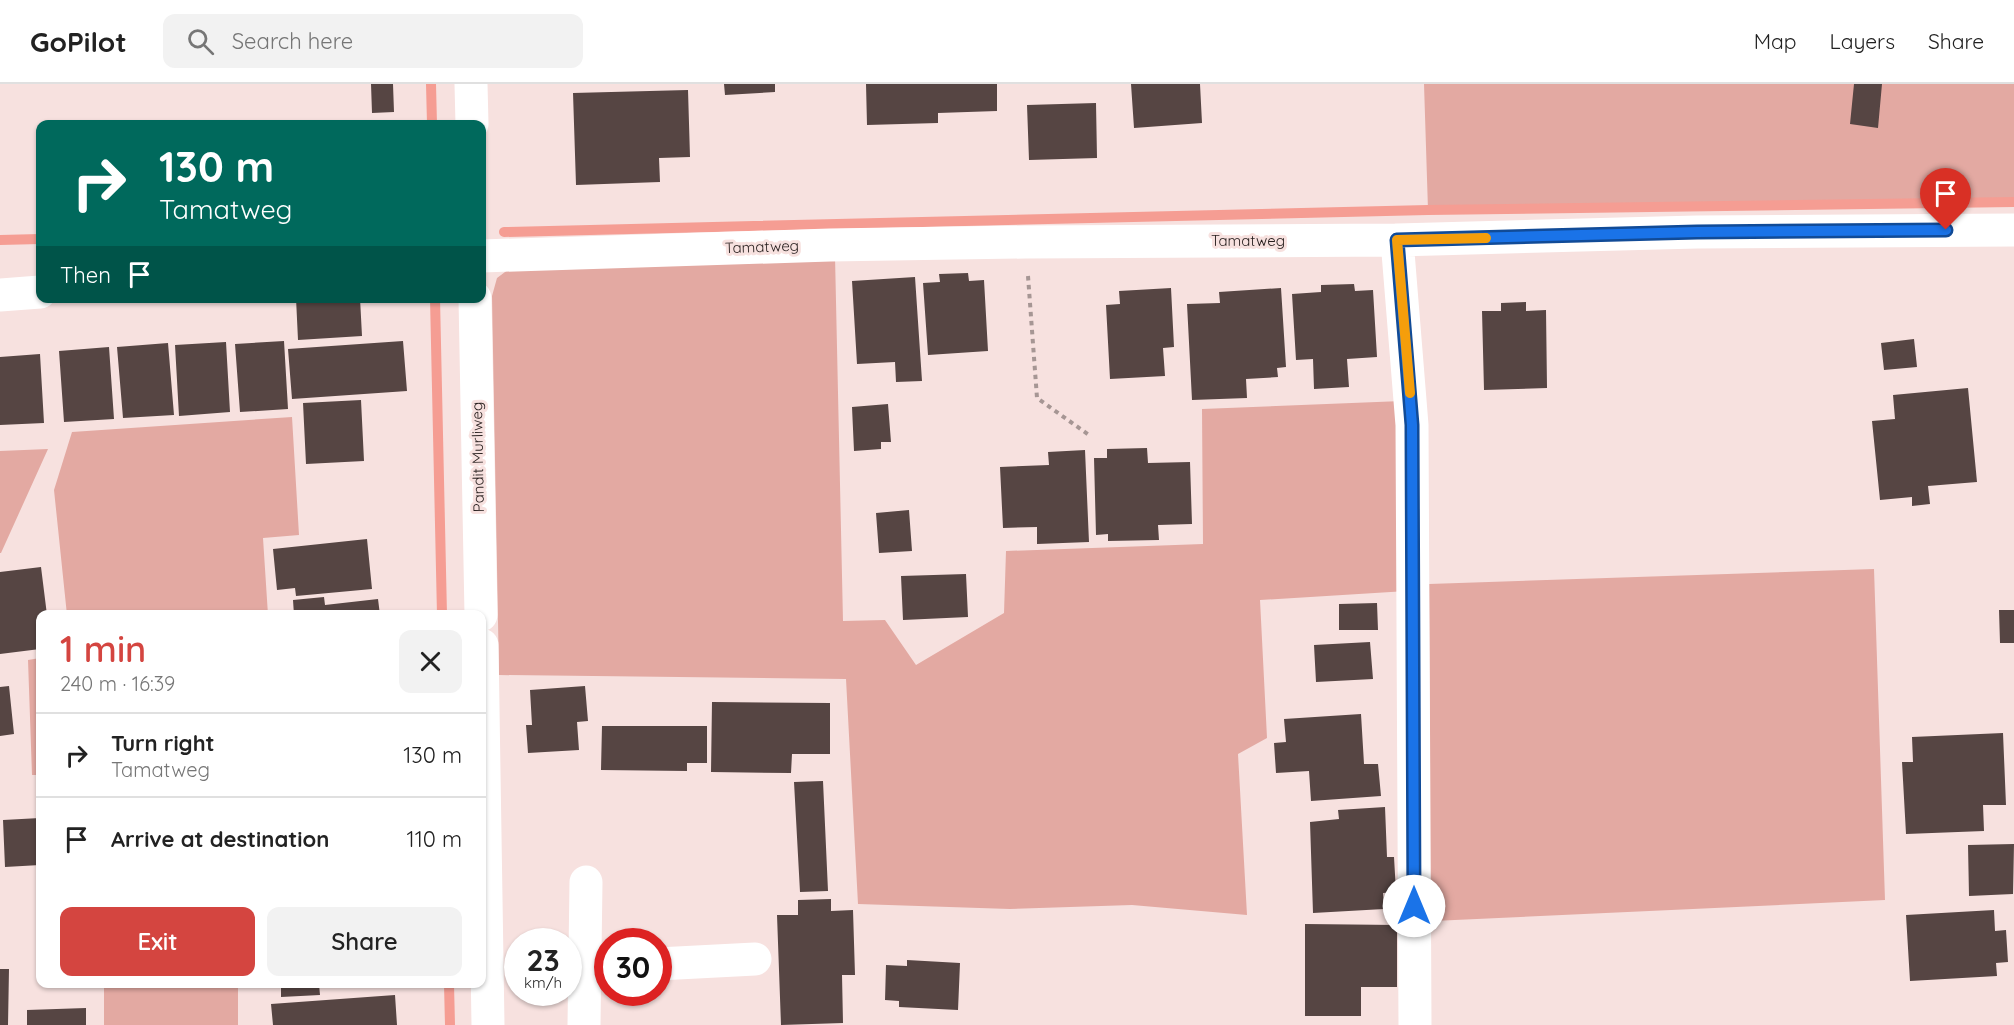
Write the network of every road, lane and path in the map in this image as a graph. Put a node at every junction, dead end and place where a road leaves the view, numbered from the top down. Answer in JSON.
{"nodes":[{"id":1,"x":471,"y":84,"type":"edge"},
{"id":2,"x":472,"y":120,"type":"edge"},
{"id":3,"x":2014,"y":230,"type":"edge"},
{"id":4,"x":1397,"y":240,"type":"junction"},
{"id":5,"x":1025,"y":242,"type":"junction"},
{"id":6,"x":486,"y":256,"type":"edge"},
{"id":7,"x":36,"y":292,"type":"edge"},
{"id":8,"x":0,"y":295,"type":"edge"},
{"id":9,"x":475,"y":303,"type":"edge"},
{"id":10,"x":1089,"y":435,"type":"dead end"},
{"id":11,"x":481,"y":610,"type":"edge"},
{"id":12,"x":586,"y":882,"type":"dead end"},
{"id":13,"x":486,"y":898,"type":"edge"},
{"id":14,"x":594,"y":951,"type":"edge"},
{"id":15,"x":755,"y":959,"type":"dead end"},
{"id":16,"x":672,"y":963,"type":"edge"},
{"id":17,"x":594,"y":978,"type":"edge"},
{"id":18,"x":488,"y":1025,"type":"edge"},
{"id":19,"x":584,"y":1025,"type":"edge"},
{"id":20,"x":1415,"y":1025,"type":"edge"}],
"edges":[{"from":1,"to":2,"type":"street"},
{"from":3,"to":4,"type":"street","name":"Tamatweg"},
{"from":4,"to":5,"type":"street","name":"Tamatweg"},
{"from":4,"to":20,"type":"street"},
{"from":5,"to":6,"type":"street","name":"Tamatweg"},
{"from":5,"to":10,"type":"path"},
{"from":7,"to":8,"type":"street"},
{"from":9,"to":11,"type":"street","name":"Pandit Murliweg"},
{"from":12,"to":14,"type":"street"},
{"from":13,"to":18,"type":"street"},
{"from":15,"to":16,"type":"street"},
{"from":17,"to":19,"type":"street"}]}
